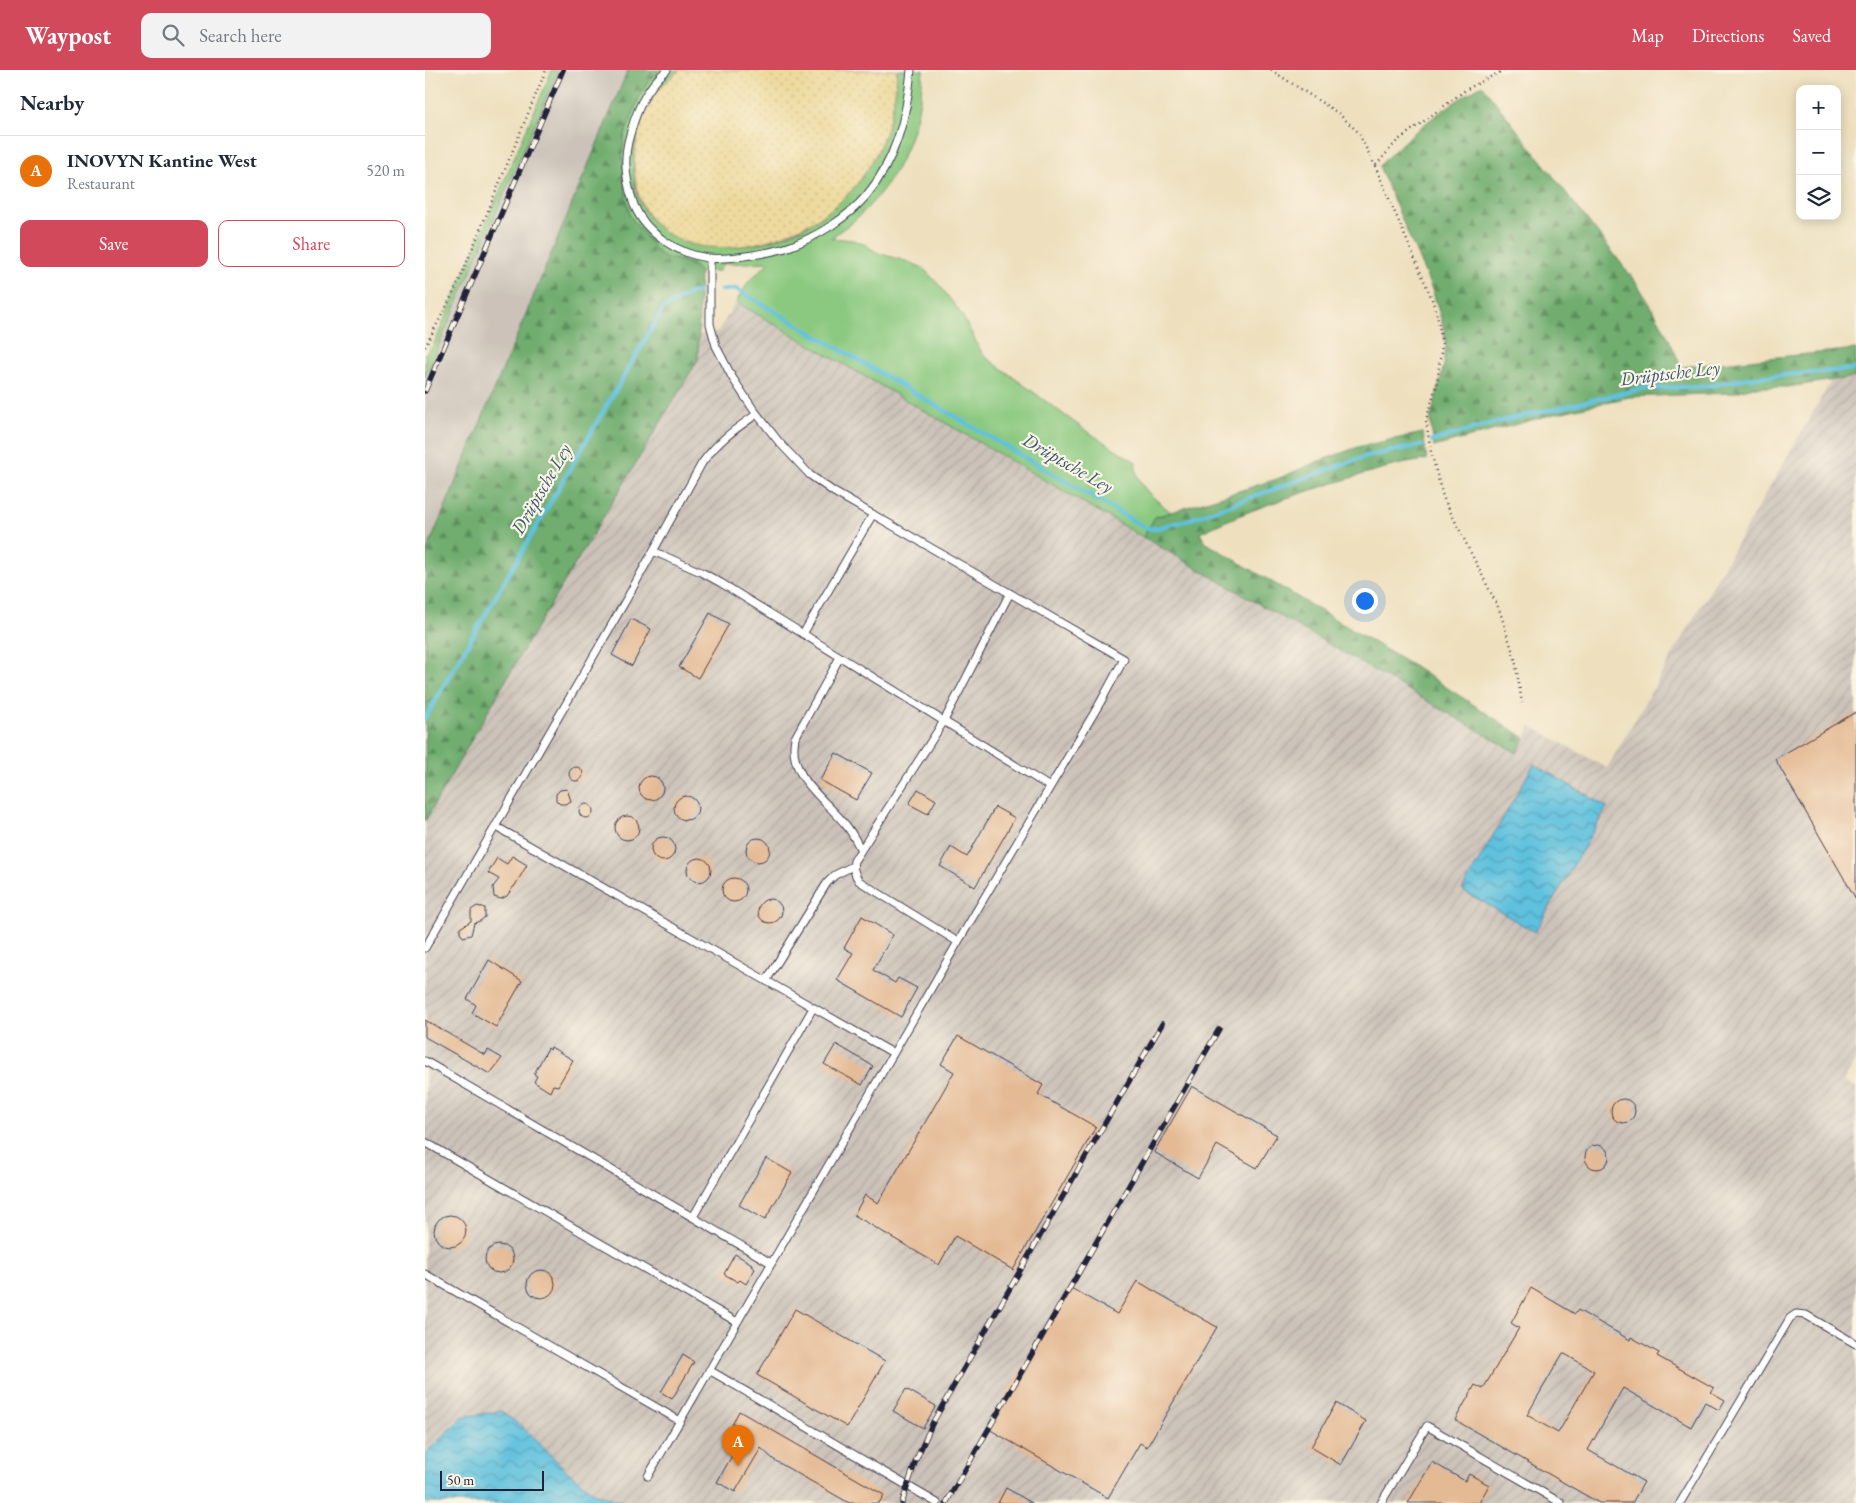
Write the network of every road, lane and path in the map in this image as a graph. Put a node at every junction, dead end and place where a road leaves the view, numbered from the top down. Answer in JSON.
{"nodes":[{"id":1,"x":546,"y":70,"type":"edge"},
{"id":2,"x":667,"y":70,"type":"edge"},
{"id":3,"x":911,"y":70,"type":"edge"},
{"id":4,"x":1271,"y":70,"type":"edge"},
{"id":5,"x":1504,"y":70,"type":"edge"},
{"id":6,"x":1375,"y":166,"type":"junction"},
{"id":7,"x":710,"y":258,"type":"junction"},
{"id":8,"x":425,"y":347,"type":"edge"},
{"id":9,"x":757,"y":414,"type":"junction"},
{"id":10,"x":873,"y":514,"type":"junction"},
{"id":11,"x":653,"y":551,"type":"junction"},
{"id":12,"x":1010,"y":593,"type":"junction"},
{"id":13,"x":803,"y":634,"type":"junction"},
{"id":14,"x":840,"y":657,"type":"junction"},
{"id":15,"x":1522,"y":703,"type":"dead end"},
{"id":16,"x":944,"y":721,"type":"junction"},
{"id":17,"x":1050,"y":786,"type":"junction"},
{"id":18,"x":495,"y":826,"type":"junction"},
{"id":19,"x":861,"y":850,"type":"junction"},
{"id":20,"x":853,"y":866,"type":"junction"},
{"id":21,"x":958,"y":942,"type":"junction"},
{"id":22,"x":425,"y":948,"type":"edge"},
{"id":23,"x":766,"y":981,"type":"junction"},
{"id":24,"x":813,"y":1008,"type":"junction"},
{"id":25,"x":893,"y":1053,"type":"junction"},
{"id":26,"x":425,"y":1061,"type":"edge"},
{"id":27,"x":425,"y":1142,"type":"edge"},
{"id":28,"x":693,"y":1217,"type":"junction"},
{"id":29,"x":771,"y":1263,"type":"junction"},
{"id":30,"x":425,"y":1274,"type":"edge"},
{"id":31,"x":737,"y":1322,"type":"junction"},
{"id":32,"x":1856,"y":1344,"type":"edge"},
{"id":33,"x":709,"y":1370,"type":"junction"},
{"id":34,"x":680,"y":1421,"type":"junction"},
{"id":35,"x":648,"y":1476,"type":"dead end"},
{"id":36,"x":924,"y":1499,"type":"edge"},
{"id":37,"x":937,"y":1503,"type":"edge"},
{"id":38,"x":1381,"y":1503,"type":"edge"},
{"id":39,"x":1561,"y":1503,"type":"edge"},
{"id":40,"x":1680,"y":1503,"type":"edge"}],
"edges":[{"from":1,"to":8,"type":"path"},
{"from":2,"to":7,"type":"lane"},
{"from":3,"to":7,"type":"lane"},
{"from":4,"to":6,"type":"path"},
{"from":5,"to":6,"type":"path"},
{"from":6,"to":15,"type":"path"},
{"from":7,"to":9,"type":"lane"},
{"from":9,"to":10,"type":"lane"},
{"from":9,"to":11,"type":"lane"},
{"from":10,"to":12,"type":"lane"},
{"from":10,"to":13,"type":"lane"},
{"from":11,"to":13,"type":"lane"},
{"from":11,"to":18,"type":"lane"},
{"from":12,"to":16,"type":"lane"},
{"from":12,"to":17,"type":"lane"},
{"from":13,"to":14,"type":"lane"},
{"from":14,"to":16,"type":"lane"},
{"from":14,"to":19,"type":"lane"},
{"from":16,"to":17,"type":"lane"},
{"from":16,"to":19,"type":"lane"},
{"from":17,"to":21,"type":"lane"},
{"from":18,"to":22,"type":"lane"},
{"from":18,"to":23,"type":"lane"},
{"from":19,"to":20,"type":"lane"},
{"from":20,"to":21,"type":"lane"},
{"from":20,"to":23,"type":"lane"},
{"from":21,"to":25,"type":"lane"},
{"from":23,"to":24,"type":"lane"},
{"from":24,"to":25,"type":"lane"},
{"from":24,"to":28,"type":"lane"},
{"from":25,"to":29,"type":"lane"},
{"from":26,"to":28,"type":"lane"},
{"from":27,"to":31,"type":"lane"},
{"from":28,"to":29,"type":"lane"},
{"from":29,"to":31,"type":"lane"},
{"from":30,"to":34,"type":"lane"},
{"from":31,"to":33,"type":"lane"},
{"from":32,"to":40,"type":"lane"},
{"from":33,"to":34,"type":"lane"},
{"from":33,"to":36,"type":"lane"},
{"from":34,"to":35,"type":"lane"},
{"from":36,"to":37,"type":"lane"},
{"from":38,"to":39,"type":"lane"}]}
